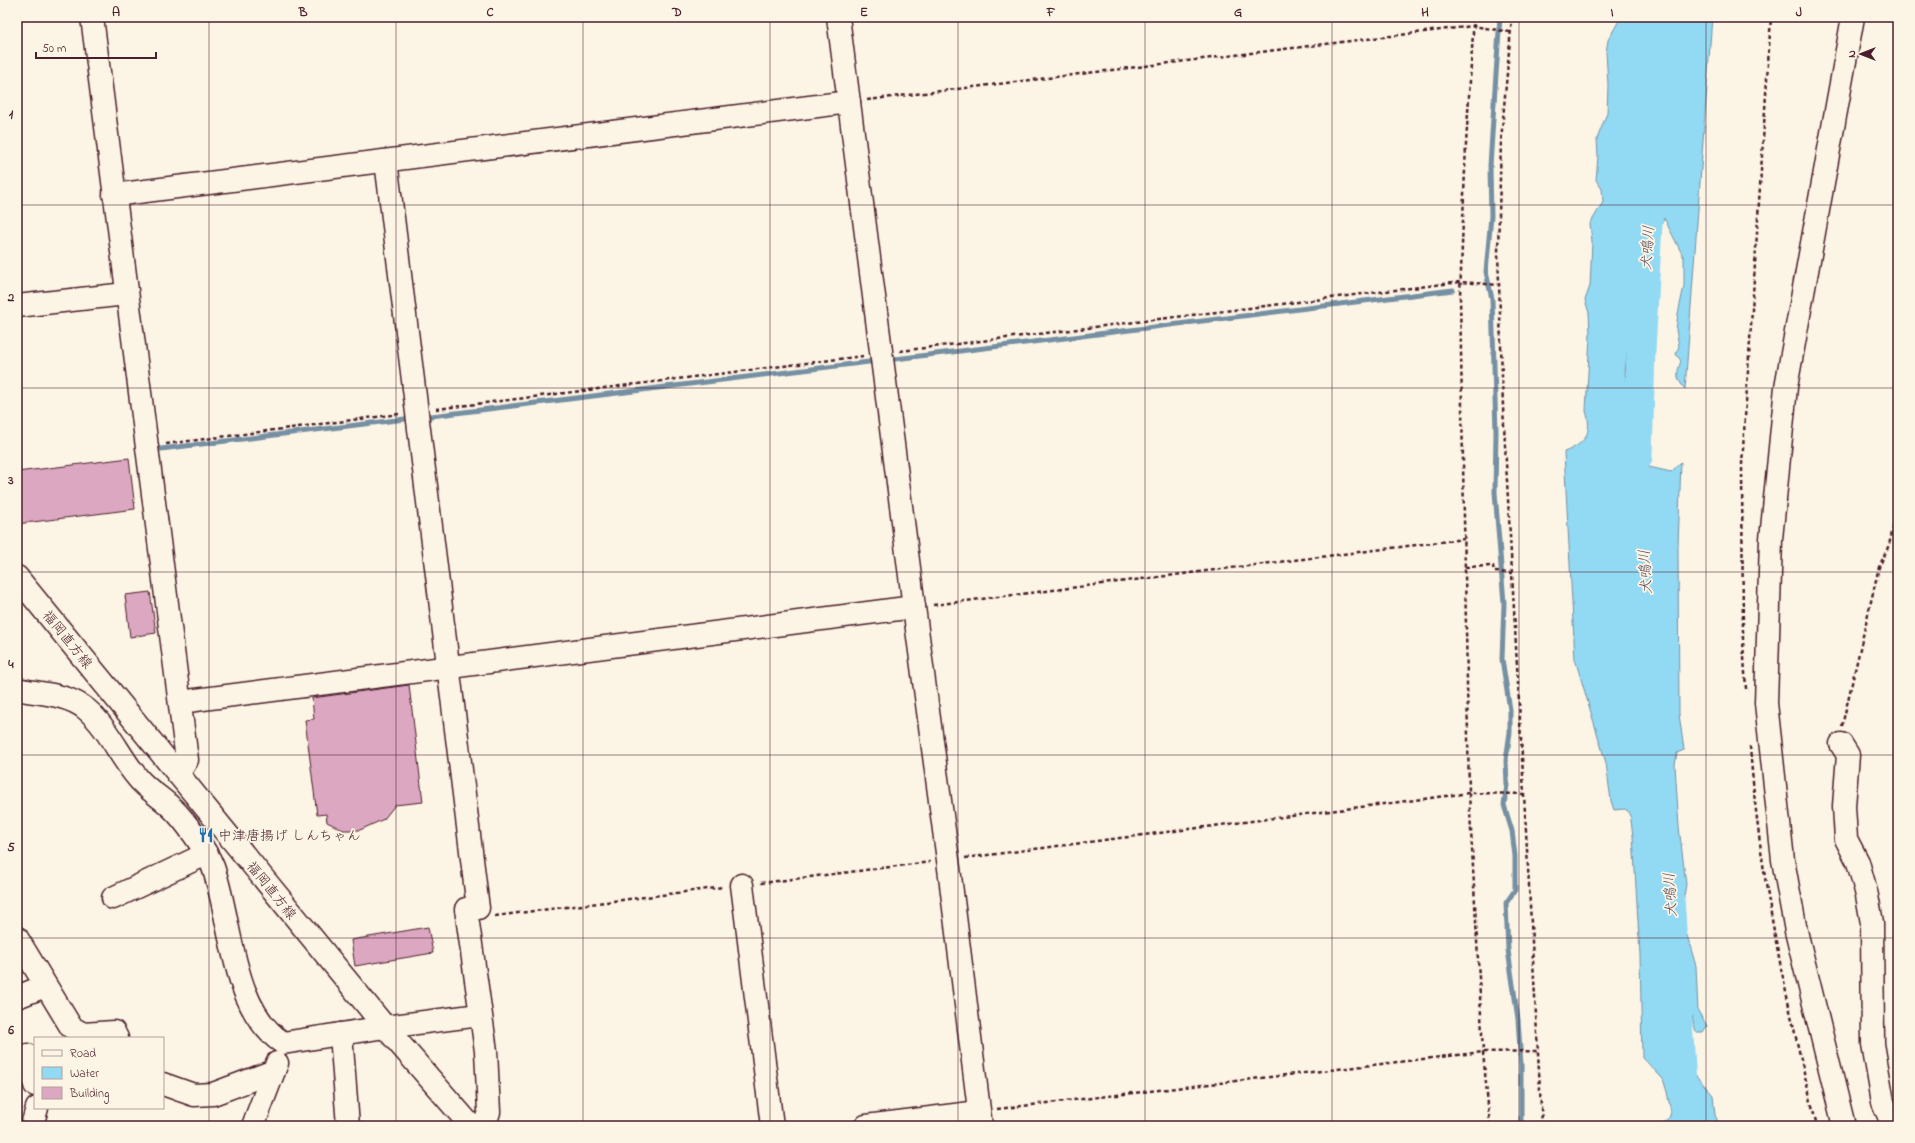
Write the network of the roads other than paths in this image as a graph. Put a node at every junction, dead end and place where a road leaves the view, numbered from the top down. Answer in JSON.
{"nodes":[{"id":1,"x":92,"y":17,"type":"edge"},
{"id":2,"x":838,"y":17,"type":"edge"},
{"id":3,"x":1853,"y":17,"type":"edge"},
{"id":4,"x":849,"y":102,"type":"junction"},
{"id":5,"x":386,"y":161,"type":"junction"},
{"id":6,"x":114,"y":195,"type":"junction"},
{"id":7,"x":126,"y":294,"type":"junction"},
{"id":8,"x":17,"y":306,"type":"edge"},
{"id":9,"x":17,"y":577,"type":"edge"},
{"id":10,"x":914,"y":607,"type":"junction"},
{"id":11,"x":449,"y":668,"type":"junction"},
{"id":12,"x":17,"y":690,"type":"edge"},
{"id":13,"x":180,"y":702,"type":"junction"},
{"id":14,"x":1841,"y":744,"type":"road end"},
{"id":15,"x":178,"y":774,"type":"junction"},
{"id":16,"x":206,"y":854,"type":"junction"},
{"id":17,"x":742,"y":885,"type":"road end"},
{"id":18,"x":113,"y":898,"type":"dead end"},
{"id":19,"x":17,"y":938,"type":"edge"},
{"id":20,"x":45,"y":986,"type":"junction"},
{"id":21,"x":17,"y":997,"type":"edge"},
{"id":22,"x":480,"y":1015,"type":"junction"},
{"id":23,"x":385,"y":1027,"type":"junction"},
{"id":24,"x":342,"y":1034,"type":"junction"},
{"id":25,"x":78,"y":1036,"type":"edge"},
{"id":26,"x":116,"y":1037,"type":"edge"},
{"id":27,"x":283,"y":1042,"type":"junction"},
{"id":28,"x":27,"y":1059,"type":"edge"},
{"id":29,"x":274,"y":1071,"type":"junction"},
{"id":30,"x":34,"y":1082,"type":"edge"},
{"id":31,"x":164,"y":1084,"type":"edge"},
{"id":32,"x":980,"y":1119,"type":"edge"},
{"id":33,"x":253,"y":1126,"type":"edge"},
{"id":34,"x":348,"y":1126,"type":"edge"},
{"id":35,"x":471,"y":1126,"type":"edge"},
{"id":36,"x":484,"y":1126,"type":"edge"},
{"id":37,"x":772,"y":1126,"type":"edge"},
{"id":38,"x":866,"y":1126,"type":"edge"},
{"id":39,"x":1844,"y":1126,"type":"edge"},
{"id":40,"x":1893,"y":1126,"type":"edge"}],
"edges":[{"from":1,"to":6,"type":"street"},
{"from":2,"to":4,"type":"street"},
{"from":3,"to":39,"type":"street"},
{"from":4,"to":5,"type":"street"},
{"from":4,"to":10,"type":"street"},
{"from":5,"to":6,"type":"street"},
{"from":5,"to":11,"type":"street"},
{"from":6,"to":7,"type":"street"},
{"from":7,"to":8,"type":"street"},
{"from":7,"to":13,"type":"street"},
{"from":9,"to":15,"type":"street","name":"福岡直方線"},
{"from":10,"to":11,"type":"street"},
{"from":10,"to":32,"type":"street"},
{"from":11,"to":13,"type":"street"},
{"from":11,"to":22,"type":"street"},
{"from":12,"to":16,"type":"street"},
{"from":13,"to":15,"type":"street"},
{"from":14,"to":40,"type":"street"},
{"from":15,"to":23,"type":"street","name":"福岡直方線"},
{"from":16,"to":18,"type":"street"},
{"from":16,"to":27,"type":"street"},
{"from":17,"to":37,"type":"street"},
{"from":19,"to":20,"type":"street"},
{"from":20,"to":21,"type":"street"},
{"from":20,"to":25,"type":"street"},
{"from":22,"to":23,"type":"street"},
{"from":22,"to":36,"type":"street"},
{"from":23,"to":24,"type":"street"},
{"from":23,"to":35,"type":"street","name":"福岡直方線"},
{"from":24,"to":27,"type":"street"},
{"from":24,"to":34,"type":"street"},
{"from":25,"to":26,"type":"street"},
{"from":27,"to":29,"type":"street"},
{"from":28,"to":30,"type":"street"},
{"from":29,"to":31,"type":"street"},
{"from":29,"to":33,"type":"street"},
{"from":32,"to":38,"type":"street"}]}
